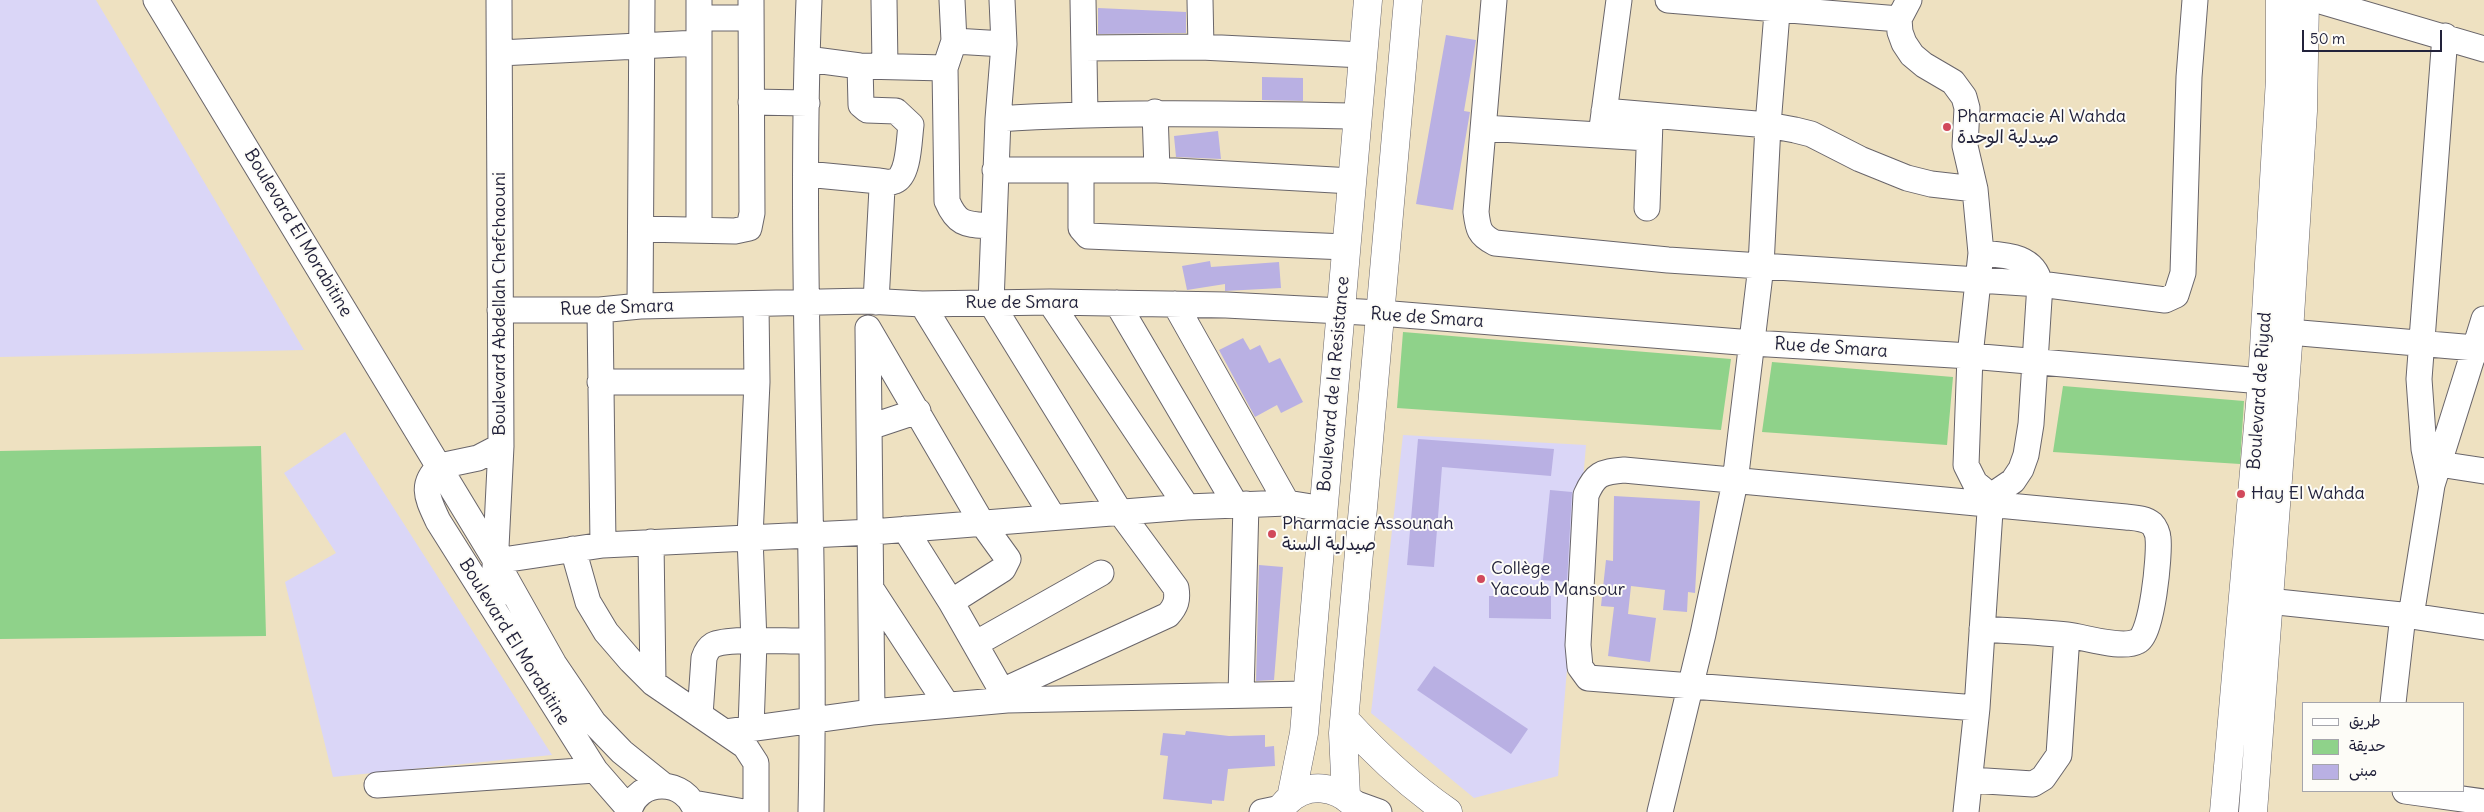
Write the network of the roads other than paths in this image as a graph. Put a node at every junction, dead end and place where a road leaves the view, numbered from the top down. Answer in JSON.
{"nodes":[{"id":1,"x":156,"y":0,"type":"edge"},
{"id":2,"x":499,"y":0,"type":"edge"},
{"id":3,"x":642,"y":0,"type":"edge"},
{"id":4,"x":809,"y":0,"type":"edge"},
{"id":5,"x":884,"y":0,"type":"edge"},
{"id":6,"x":952,"y":0,"type":"edge"},
{"id":7,"x":1002,"y":0,"type":"edge"},
{"id":8,"x":1083,"y":0,"type":"edge"},
{"id":9,"x":1200,"y":0,"type":"edge"},
{"id":10,"x":1368,"y":0,"type":"edge"},
{"id":11,"x":1408,"y":0,"type":"edge"},
{"id":12,"x":1494,"y":0,"type":"edge"},
{"id":13,"x":1619,"y":0,"type":"edge"},
{"id":14,"x":1668,"y":0,"type":"edge"},
{"id":15,"x":2195,"y":0,"type":"edge"},
{"id":16,"x":2280,"y":0,"type":"edge"},
{"id":17,"x":2305,"y":0,"type":"edge"},
{"id":18,"x":2318,"y":0,"type":"edge"},
{"id":19,"x":1778,"y":5,"type":"edge"},
{"id":20,"x":699,"y":9,"type":"edge"},
{"id":21,"x":751,"y":9,"type":"edge"},
{"id":22,"x":1904,"y":10,"type":"edge"},
{"id":23,"x":2445,"y":36,"type":"junction"},
{"id":24,"x":954,"y":41,"type":"junction"},
{"id":25,"x":698,"y":43,"type":"junction"},
{"id":26,"x":1004,"y":44,"type":"junction"},
{"id":27,"x":641,"y":45,"type":"junction"},
{"id":28,"x":1201,"y":47,"type":"junction"},
{"id":29,"x":1084,"y":48,"type":"junction"},
{"id":30,"x":2484,"y":49,"type":"edge"},
{"id":31,"x":500,"y":53,"type":"junction"},
{"id":32,"x":1363,"y":54,"type":"junction"},
{"id":33,"x":807,"y":59,"type":"junction"},
{"id":34,"x":860,"y":66,"type":"junction"},
{"id":35,"x":885,"y":66,"type":"junction"},
{"id":36,"x":945,"y":68,"type":"junction"},
{"id":37,"x":751,"y":102,"type":"junction"},
{"id":38,"x":807,"y":103,"type":"junction"},
{"id":39,"x":1604,"y":111,"type":"junction"},
{"id":40,"x":1155,"y":112,"type":"junction"},
{"id":41,"x":1085,"y":114,"type":"junction"},
{"id":42,"x":1358,"y":116,"type":"junction"},
{"id":43,"x":998,"y":119,"type":"junction"},
{"id":44,"x":1768,"y":125,"type":"junction"},
{"id":45,"x":1650,"y":126,"type":"junction"},
{"id":46,"x":1484,"y":128,"type":"junction"},
{"id":47,"x":1602,"y":136,"type":"junction"},
{"id":48,"x":995,"y":170,"type":"junction"},
{"id":49,"x":1081,"y":170,"type":"junction"},
{"id":50,"x":1157,"y":170,"type":"junction"},
{"id":51,"x":806,"y":174,"type":"junction"},
{"id":52,"x":879,"y":181,"type":"junction"},
{"id":53,"x":1352,"y":181,"type":"junction"},
{"id":54,"x":1976,"y":189,"type":"junction"},
{"id":55,"x":1646,"y":208,"type":"dead end"},
{"id":56,"x":993,"y":226,"type":"junction"},
{"id":57,"x":641,"y":229,"type":"junction"},
{"id":58,"x":699,"y":230,"type":"junction"},
{"id":59,"x":1346,"y":247,"type":"junction"},
{"id":60,"x":1981,"y":253,"type":"junction"},
{"id":61,"x":1761,"y":266,"type":"junction"},
{"id":62,"x":1977,"y":281,"type":"junction"},
{"id":63,"x":2040,"y":284,"type":"junction"},
{"id":64,"x":871,"y":302,"type":"junction"},
{"id":65,"x":1050,"y":302,"type":"junction"},
{"id":66,"x":991,"y":303,"type":"junction"},
{"id":67,"x":1117,"y":303,"type":"junction"},
{"id":68,"x":804,"y":304,"type":"junction"},
{"id":69,"x":922,"y":304,"type":"junction"},
{"id":70,"x":1175,"y":304,"type":"junction"},
{"id":71,"x":756,"y":305,"type":"junction"},
{"id":72,"x":640,"y":306,"type":"junction"},
{"id":73,"x":500,"y":310,"type":"junction"},
{"id":74,"x":600,"y":310,"type":"junction"},
{"id":75,"x":1340,"y":312,"type":"junction"},
{"id":76,"x":1380,"y":313,"type":"junction"},
{"id":77,"x":2484,"y":319,"type":"edge"},
{"id":78,"x":868,"y":328,"type":"junction"},
{"id":79,"x":2290,"y":332,"type":"junction"},
{"id":80,"x":1752,"y":343,"type":"junction"},
{"id":81,"x":2421,"y":344,"type":"junction"},
{"id":82,"x":2480,"y":349,"type":"edge"},
{"id":83,"x":1970,"y":356,"type":"junction"},
{"id":84,"x":2034,"y":361,"type":"junction"},
{"id":85,"x":2262,"y":381,"type":"junction"},
{"id":86,"x":600,"y":382,"type":"junction"},
{"id":87,"x":757,"y":382,"type":"junction"},
{"id":88,"x":918,"y":411,"type":"junction"},
{"id":89,"x":870,"y":427,"type":"junction"},
{"id":90,"x":501,"y":446,"type":"junction"},
{"id":91,"x":440,"y":466,"type":"junction"},
{"id":92,"x":2484,"y":471,"type":"edge"},
{"id":93,"x":2435,"y":474,"type":"junction"},
{"id":94,"x":1735,"y":482,"type":"junction"},
{"id":95,"x":1990,"y":501,"type":"junction"},
{"id":96,"x":1287,"y":503,"type":"junction"},
{"id":97,"x":1241,"y":504,"type":"junction"},
{"id":98,"x":1187,"y":507,"type":"junction"},
{"id":99,"x":1324,"y":509,"type":"junction"},
{"id":100,"x":1120,"y":512,"type":"junction"},
{"id":101,"x":1054,"y":517,"type":"junction"},
{"id":102,"x":982,"y":523,"type":"junction"},
{"id":103,"x":905,"y":529,"type":"junction"},
{"id":104,"x":872,"y":532,"type":"junction"},
{"id":105,"x":811,"y":534,"type":"junction"},
{"id":106,"x":750,"y":537,"type":"junction"},
{"id":107,"x":651,"y":542,"type":"junction"},
{"id":108,"x":603,"y":545,"type":"junction"},
{"id":109,"x":573,"y":549,"type":"junction"},
{"id":110,"x":496,"y":561,"type":"junction"},
{"id":111,"x":1102,"y":573,"type":"dead end"},
{"id":112,"x":872,"y":590,"type":"junction"},
{"id":113,"x":2268,"y":601,"type":"junction"},
{"id":114,"x":950,"y":602,"type":"junction"},
{"id":115,"x":493,"y":608,"type":"junction"},
{"id":116,"x":2407,"y":615,"type":"junction"},
{"id":117,"x":2484,"y":627,"type":"edge"},
{"id":118,"x":1982,"y":629,"type":"junction"},
{"id":119,"x":2067,"y":635,"type":"junction"},
{"id":120,"x":754,"y":642,"type":"junction"},
{"id":121,"x":812,"y":642,"type":"junction"},
{"id":122,"x":975,"y":644,"type":"junction"},
{"id":123,"x":653,"y":682,"type":"junction"},
{"id":124,"x":1690,"y":687,"type":"junction"},
{"id":125,"x":1306,"y":694,"type":"junction"},
{"id":126,"x":1241,"y":695,"type":"junction"},
{"id":127,"x":1005,"y":696,"type":"junction"},
{"id":128,"x":2393,"y":702,"type":"edge"},
{"id":129,"x":947,"y":705,"type":"junction"},
{"id":130,"x":1977,"y":708,"type":"junction"},
{"id":131,"x":872,"y":712,"type":"junction"},
{"id":132,"x":700,"y":715,"type":"junction"},
{"id":133,"x":813,"y":720,"type":"junction"},
{"id":134,"x":1345,"y":720,"type":"junction"},
{"id":135,"x":751,"y":728,"type":"junction"},
{"id":136,"x":726,"y":732,"type":"junction"},
{"id":137,"x":595,"y":770,"type":"junction"},
{"id":138,"x":1970,"y":780,"type":"junction"},
{"id":139,"x":377,"y":785,"type":"dead end"},
{"id":140,"x":663,"y":785,"type":"junction"},
{"id":141,"x":2412,"y":792,"type":"edge"},
{"id":142,"x":2484,"y":802,"type":"edge"},
{"id":143,"x":1360,"y":806,"type":"edge"},
{"id":144,"x":619,"y":807,"type":"edge"},
{"id":145,"x":1278,"y":807,"type":"edge"},
{"id":146,"x":695,"y":808,"type":"edge"},
{"id":147,"x":744,"y":812,"type":"edge"},
{"id":148,"x":756,"y":812,"type":"edge"},
{"id":149,"x":811,"y":812,"type":"edge"},
{"id":150,"x":1448,"y":812,"type":"edge"},
{"id":151,"x":1660,"y":812,"type":"edge"},
{"id":152,"x":1966,"y":812,"type":"edge"},
{"id":153,"x":2224,"y":812,"type":"edge"},
{"id":154,"x":2253,"y":812,"type":"edge"}],
"edges":[{"from":1,"to":91,"type":"street","name":"Boulevard El Morabitine"},
{"from":2,"to":31,"type":"street","name":"Boulevard Abdellah Chefchaouni"},
{"from":3,"to":27,"type":"street"},
{"from":4,"to":33,"type":"street"},
{"from":5,"to":35,"type":"street"},
{"from":6,"to":24,"type":"street"},
{"from":7,"to":26,"type":"street"},
{"from":8,"to":29,"type":"street"},
{"from":9,"to":28,"type":"street"},
{"from":10,"to":32,"type":"main road","name":"Boulevard de la Resistance"},
{"from":11,"to":76,"type":"main road"},
{"from":12,"to":46,"type":"street"},
{"from":13,"to":39,"type":"street"},
{"from":14,"to":19,"type":"street"},
{"from":15,"to":63,"type":"street"},
{"from":16,"to":85,"type":"main road","name":"Boulevard de Riyad"},
{"from":17,"to":79,"type":"main road","name":"Boulevard de Riyad"},
{"from":18,"to":23,"type":"street"},
{"from":19,"to":22,"type":"street"},
{"from":19,"to":44,"type":"street"},
{"from":20,"to":21,"type":"street"},
{"from":20,"to":25,"type":"street"},
{"from":21,"to":37,"type":"street"},
{"from":22,"to":54,"type":"street"},
{"from":23,"to":30,"type":"street"},
{"from":23,"to":81,"type":"street"},
{"from":24,"to":26,"type":"street"},
{"from":24,"to":36,"type":"street"},
{"from":25,"to":27,"type":"street"},
{"from":25,"to":58,"type":"street"},
{"from":26,"to":43,"type":"street"},
{"from":27,"to":31,"type":"street"},
{"from":27,"to":57,"type":"street"},
{"from":28,"to":29,"type":"street"},
{"from":28,"to":32,"type":"street"},
{"from":29,"to":41,"type":"street"},
{"from":31,"to":73,"type":"street","name":"Boulevard Abdellah Chefchaouni"},
{"from":32,"to":42,"type":"main road","name":"Boulevard de la Resistance"},
{"from":33,"to":34,"type":"street"},
{"from":33,"to":38,"type":"street"},
{"from":34,"to":35,"type":"street"},
{"from":34,"to":52,"type":"street"},
{"from":35,"to":36,"type":"street"},
{"from":36,"to":56,"type":"street"},
{"from":37,"to":38,"type":"street"},
{"from":37,"to":58,"type":"street"},
{"from":38,"to":51,"type":"street"},
{"from":39,"to":45,"type":"street"},
{"from":39,"to":47,"type":"street"},
{"from":40,"to":41,"type":"street"},
{"from":40,"to":42,"type":"street"},
{"from":40,"to":50,"type":"street"},
{"from":41,"to":43,"type":"street"},
{"from":42,"to":53,"type":"main road","name":"Boulevard de la Resistance"},
{"from":43,"to":48,"type":"street"},
{"from":44,"to":45,"type":"street"},
{"from":44,"to":54,"type":"street"},
{"from":44,"to":61,"type":"street"},
{"from":45,"to":47,"type":"street"},
{"from":45,"to":55,"type":"street"},
{"from":46,"to":47,"type":"street"},
{"from":46,"to":61,"type":"street"},
{"from":48,"to":49,"type":"street"},
{"from":48,"to":56,"type":"street"},
{"from":49,"to":50,"type":"street"},
{"from":49,"to":59,"type":"street"},
{"from":50,"to":53,"type":"street"},
{"from":51,"to":52,"type":"street"},
{"from":51,"to":68,"type":"street"},
{"from":52,"to":64,"type":"street"},
{"from":53,"to":59,"type":"main road","name":"Boulevard de la Resistance"},
{"from":54,"to":60,"type":"street"},
{"from":56,"to":66,"type":"street"},
{"from":57,"to":58,"type":"street"},
{"from":57,"to":72,"type":"street"},
{"from":59,"to":75,"type":"main road","name":"Boulevard de la Resistance"},
{"from":60,"to":62,"type":"street"},
{"from":60,"to":63,"type":"street"},
{"from":61,"to":62,"type":"street"},
{"from":61,"to":80,"type":"street"},
{"from":62,"to":63,"type":"street"},
{"from":62,"to":83,"type":"street"},
{"from":63,"to":84,"type":"street"},
{"from":64,"to":68,"type":"street","name":"Rue de Smara"},
{"from":64,"to":69,"type":"street","name":"Rue de Smara"},
{"from":64,"to":78,"type":"street"},
{"from":65,"to":66,"type":"street","name":"Rue de Smara"},
{"from":65,"to":67,"type":"street","name":"Rue de Smara"},
{"from":65,"to":98,"type":"street"},
{"from":66,"to":69,"type":"street","name":"Rue de Smara"},
{"from":66,"to":100,"type":"street"},
{"from":67,"to":70,"type":"street","name":"Rue de Smara"},
{"from":67,"to":97,"type":"street"},
{"from":68,"to":71,"type":"street","name":"Rue de Smara"},
{"from":68,"to":105,"type":"street"},
{"from":69,"to":101,"type":"street"},
{"from":70,"to":75,"type":"street","name":"Rue de Smara"},
{"from":70,"to":96,"type":"street"},
{"from":71,"to":72,"type":"street","name":"Rue de Smara"},
{"from":71,"to":87,"type":"street"},
{"from":72,"to":74,"type":"street","name":"Rue de Smara"},
{"from":73,"to":74,"type":"street","name":"Rue de Smara"},
{"from":73,"to":90,"type":"street","name":"Boulevard Abdellah Chefchaouni"},
{"from":74,"to":86,"type":"street"},
{"from":75,"to":76,"type":"street","name":"Rue de Smara"},
{"from":75,"to":99,"type":"main road","name":"Boulevard de la Resistance"},
{"from":76,"to":80,"type":"street","name":"Rue de Smara"},
{"from":76,"to":134,"type":"main road"},
{"from":77,"to":82,"type":"street"},
{"from":78,"to":88,"type":"street"},
{"from":78,"to":89,"type":"street"},
{"from":79,"to":81,"type":"street"},
{"from":79,"to":113,"type":"main road","name":"Boulevard de Riyad"},
{"from":80,"to":83,"type":"street","name":"Rue de Smara"},
{"from":80,"to":94,"type":"street"},
{"from":81,"to":82,"type":"street"},
{"from":81,"to":93,"type":"street"},
{"from":82,"to":93,"type":"street"},
{"from":83,"to":84,"type":"street","name":"Rue de Smara"},
{"from":83,"to":95,"type":"street"},
{"from":84,"to":85,"type":"street","name":"Rue de Smara"},
{"from":84,"to":95,"type":"street"},
{"from":85,"to":153,"type":"main road","name":"Boulevard de Riyad"},
{"from":86,"to":87,"type":"street"},
{"from":86,"to":108,"type":"street"},
{"from":87,"to":106,"type":"street"},
{"from":88,"to":89,"type":"street"},
{"from":88,"to":102,"type":"street"},
{"from":89,"to":104,"type":"street"},
{"from":90,"to":91,"type":"street"},
{"from":90,"to":110,"type":"street","name":"Boulevard Abdellah Chefchaouni"},
{"from":91,"to":110,"type":"street","name":"Boulevard El Morabitine"},
{"from":91,"to":115,"type":"street","name":"Boulevard El Morabitine"},
{"from":92,"to":93,"type":"street"},
{"from":93,"to":116,"type":"street"},
{"from":94,"to":95,"type":"street"},
{"from":94,"to":124,"type":"street"},
{"from":94,"to":124,"type":"street"},
{"from":95,"to":118,"type":"street"},
{"from":95,"to":119,"type":"street"},
{"from":96,"to":97,"type":"street"},
{"from":96,"to":99,"type":"street"},
{"from":97,"to":98,"type":"street"},
{"from":97,"to":126,"type":"street"},
{"from":98,"to":100,"type":"street"},
{"from":99,"to":125,"type":"main road","name":"Boulevard de la Resistance"},
{"from":100,"to":101,"type":"street"},
{"from":100,"to":127,"type":"street"},
{"from":101,"to":102,"type":"street"},
{"from":102,"to":103,"type":"street"},
{"from":102,"to":114,"type":"street"},
{"from":103,"to":104,"type":"street"},
{"from":103,"to":114,"type":"street"},
{"from":104,"to":105,"type":"street"},
{"from":104,"to":112,"type":"street"},
{"from":105,"to":106,"type":"street"},
{"from":105,"to":121,"type":"street"},
{"from":106,"to":107,"type":"street"},
{"from":106,"to":120,"type":"street"},
{"from":107,"to":108,"type":"street"},
{"from":107,"to":123,"type":"street"},
{"from":108,"to":109,"type":"street"},
{"from":109,"to":110,"type":"street"},
{"from":109,"to":123,"type":"street"},
{"from":110,"to":115,"type":"street","name":"Boulevard Abdellah Chefchaouni"},
{"from":110,"to":140,"type":"street","name":"Boulevard El Morabitine"},
{"from":111,"to":122,"type":"street"},
{"from":112,"to":129,"type":"street"},
{"from":112,"to":131,"type":"street"},
{"from":113,"to":116,"type":"street"},
{"from":113,"to":154,"type":"main road","name":"Boulevard de Riyad"},
{"from":114,"to":122,"type":"street"},
{"from":115,"to":137,"type":"street","name":"Boulevard El Morabitine"},
{"from":116,"to":117,"type":"street"},
{"from":116,"to":128,"type":"street"},
{"from":118,"to":119,"type":"street"},
{"from":118,"to":130,"type":"street"},
{"from":119,"to":138,"type":"street"},
{"from":120,"to":121,"type":"street"},
{"from":120,"to":132,"type":"street"},
{"from":120,"to":135,"type":"street"},
{"from":121,"to":133,"type":"street"},
{"from":122,"to":127,"type":"street"},
{"from":123,"to":132,"type":"street"},
{"from":124,"to":130,"type":"street"},
{"from":124,"to":151,"type":"street"},
{"from":125,"to":126,"type":"street"},
{"from":125,"to":145,"type":"main road","name":"Boulevard de la Resistance"},
{"from":126,"to":127,"type":"street"},
{"from":127,"to":129,"type":"street"},
{"from":129,"to":131,"type":"street"},
{"from":130,"to":138,"type":"street"},
{"from":131,"to":133,"type":"street"},
{"from":132,"to":136,"type":"street"},
{"from":133,"to":135,"type":"street"},
{"from":133,"to":149,"type":"street"},
{"from":134,"to":143,"type":"main road"},
{"from":134,"to":150,"type":"main road"},
{"from":135,"to":136,"type":"street"},
{"from":136,"to":148,"type":"street"},
{"from":137,"to":139,"type":"street"},
{"from":137,"to":144,"type":"street","name":"Boulevard El Morabitine"},
{"from":138,"to":152,"type":"street"},
{"from":140,"to":144,"type":"street"},
{"from":140,"to":146,"type":"street","name":"Boulevard El Morabitine"},
{"from":141,"to":142,"type":"street"},
{"from":143,"to":145,"type":"main road"},
{"from":146,"to":147,"type":"street"}]}
